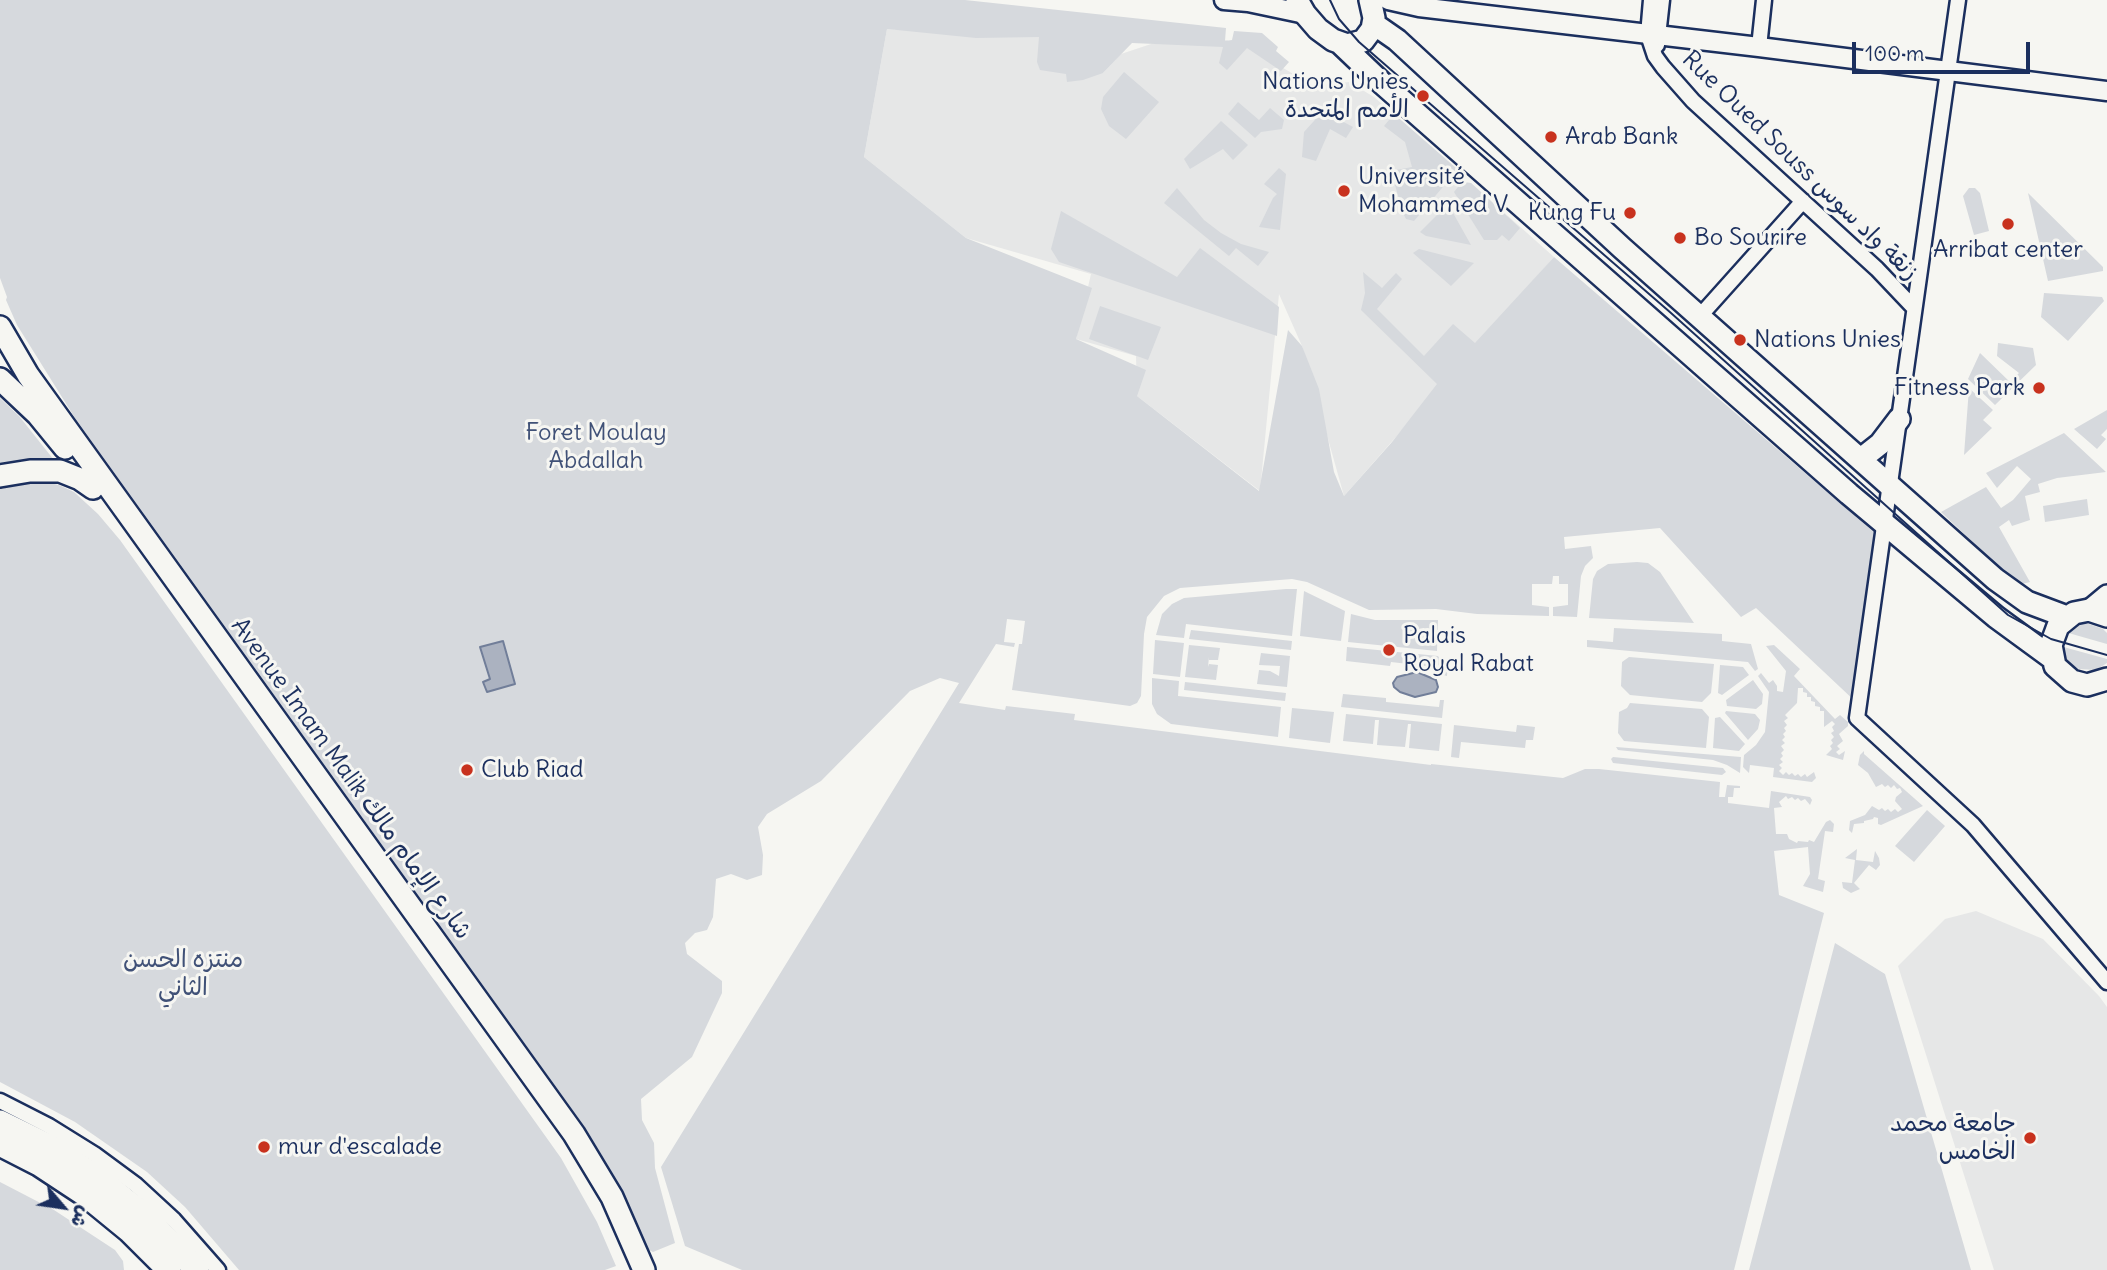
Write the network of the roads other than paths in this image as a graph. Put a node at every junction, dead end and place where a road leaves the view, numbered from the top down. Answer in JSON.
{"nodes":[{"id":1,"x":1224,"y":0,"type":"edge"},
{"id":2,"x":1279,"y":0,"type":"edge"},
{"id":3,"x":1651,"y":0,"type":"edge"},
{"id":4,"x":1662,"y":0,"type":"edge"},
{"id":5,"x":1764,"y":0,"type":"edge"},
{"id":6,"x":1958,"y":0,"type":"edge"},
{"id":7,"x":1248,"y":2,"type":"junction"},
{"id":8,"x":1301,"y":7,"type":"edge"},
{"id":9,"x":1376,"y":9,"type":"edge"},
{"id":10,"x":1653,"y":36,"type":"junction"},
{"id":11,"x":1341,"y":44,"type":"junction"},
{"id":12,"x":1759,"y":47,"type":"junction"},
{"id":13,"x":1948,"y":71,"type":"junction"},
{"id":14,"x":2107,"y":91,"type":"edge"},
{"id":15,"x":1803,"y":201,"type":"junction"},
{"id":16,"x":1914,"y":309,"type":"junction"},
{"id":17,"x":1700,"y":316,"type":"junction"},
{"id":18,"x":0,"y":327,"type":"edge"},
{"id":19,"x":0,"y":379,"type":"edge"},
{"id":20,"x":1899,"y":419,"type":"junction"},
{"id":21,"x":1861,"y":459,"type":"junction"},
{"id":22,"x":0,"y":476,"type":"edge"},
{"id":23,"x":1890,"y":484,"type":"junction"},
{"id":24,"x":93,"y":488,"type":"junction"},
{"id":25,"x":1885,"y":523,"type":"junction"},
{"id":26,"x":2107,"y":595,"type":"edge"},
{"id":27,"x":2098,"y":613,"type":"edge"},
{"id":28,"x":2067,"y":617,"type":"junction"},
{"id":29,"x":2052,"y":658,"type":"junction"},
{"id":30,"x":2103,"y":688,"type":"edge"},
{"id":31,"x":2107,"y":982,"type":"edge"},
{"id":32,"x":0,"y":1101,"type":"edge"},
{"id":33,"x":0,"y":1122,"type":"edge"},
{"id":34,"x":0,"y":1144,"type":"edge"},
{"id":35,"x":169,"y":1270,"type":"edge"},
{"id":36,"x":197,"y":1270,"type":"edge"},
{"id":37,"x":218,"y":1270,"type":"edge"},
{"id":38,"x":631,"y":1270,"type":"edge"},
{"id":39,"x":644,"y":1270,"type":"edge"}],
"edges":[{"from":1,"to":7,"type":"street"},
{"from":2,"to":7,"type":"street"},
{"from":3,"to":10,"type":"street"},
{"from":4,"to":10,"type":"street"},
{"from":5,"to":12,"type":"street"},
{"from":6,"to":13,"type":"street"},
{"from":7,"to":8,"type":"street"},
{"from":8,"to":11,"type":"main road"},
{"from":9,"to":10,"type":"street"},
{"from":9,"to":11,"type":"main road"},
{"from":9,"to":17,"type":"main road"},
{"from":10,"to":12,"type":"street"},
{"from":10,"to":15,"type":"street","name":"Rue Oued Souss زنقة واد سوس"},
{"from":11,"to":25,"type":"main road"},
{"from":12,"to":13,"type":"street"},
{"from":13,"to":14,"type":"street"},
{"from":13,"to":16,"type":"street"},
{"from":15,"to":16,"type":"street","name":"Rue Oued Souss زنقة واد سوس"},
{"from":15,"to":17,"type":"street"},
{"from":16,"to":20,"type":"street"},
{"from":17,"to":21,"type":"main road"},
{"from":18,"to":39,"type":"main road","name":"Avenue Imam Malik شارع الإمام مالك"},
{"from":19,"to":24,"type":"main road","name":"Avenue Imam Malik شارع الإمام مالك"},
{"from":20,"to":21,"type":"main road"},
{"from":20,"to":23,"type":"street"},
{"from":21,"to":23,"type":"main road"},
{"from":22,"to":24,"type":"main road"},
{"from":23,"to":25,"type":"street"},
{"from":23,"to":28,"type":"main road"},
{"from":24,"to":38,"type":"main road","name":"Avenue Imam Malik شارع الإمام مالك"},
{"from":25,"to":29,"type":"main road"},
{"from":25,"to":31,"type":"street"},
{"from":26,"to":27,"type":"main road"},
{"from":27,"to":28,"type":"main road"},
{"from":28,"to":29,"type":"main road"},
{"from":29,"to":30,"type":"main road"},
{"from":32,"to":37,"type":"street"},
{"from":33,"to":36,"type":"highway"},
{"from":34,"to":35,"type":"highway"}]}
